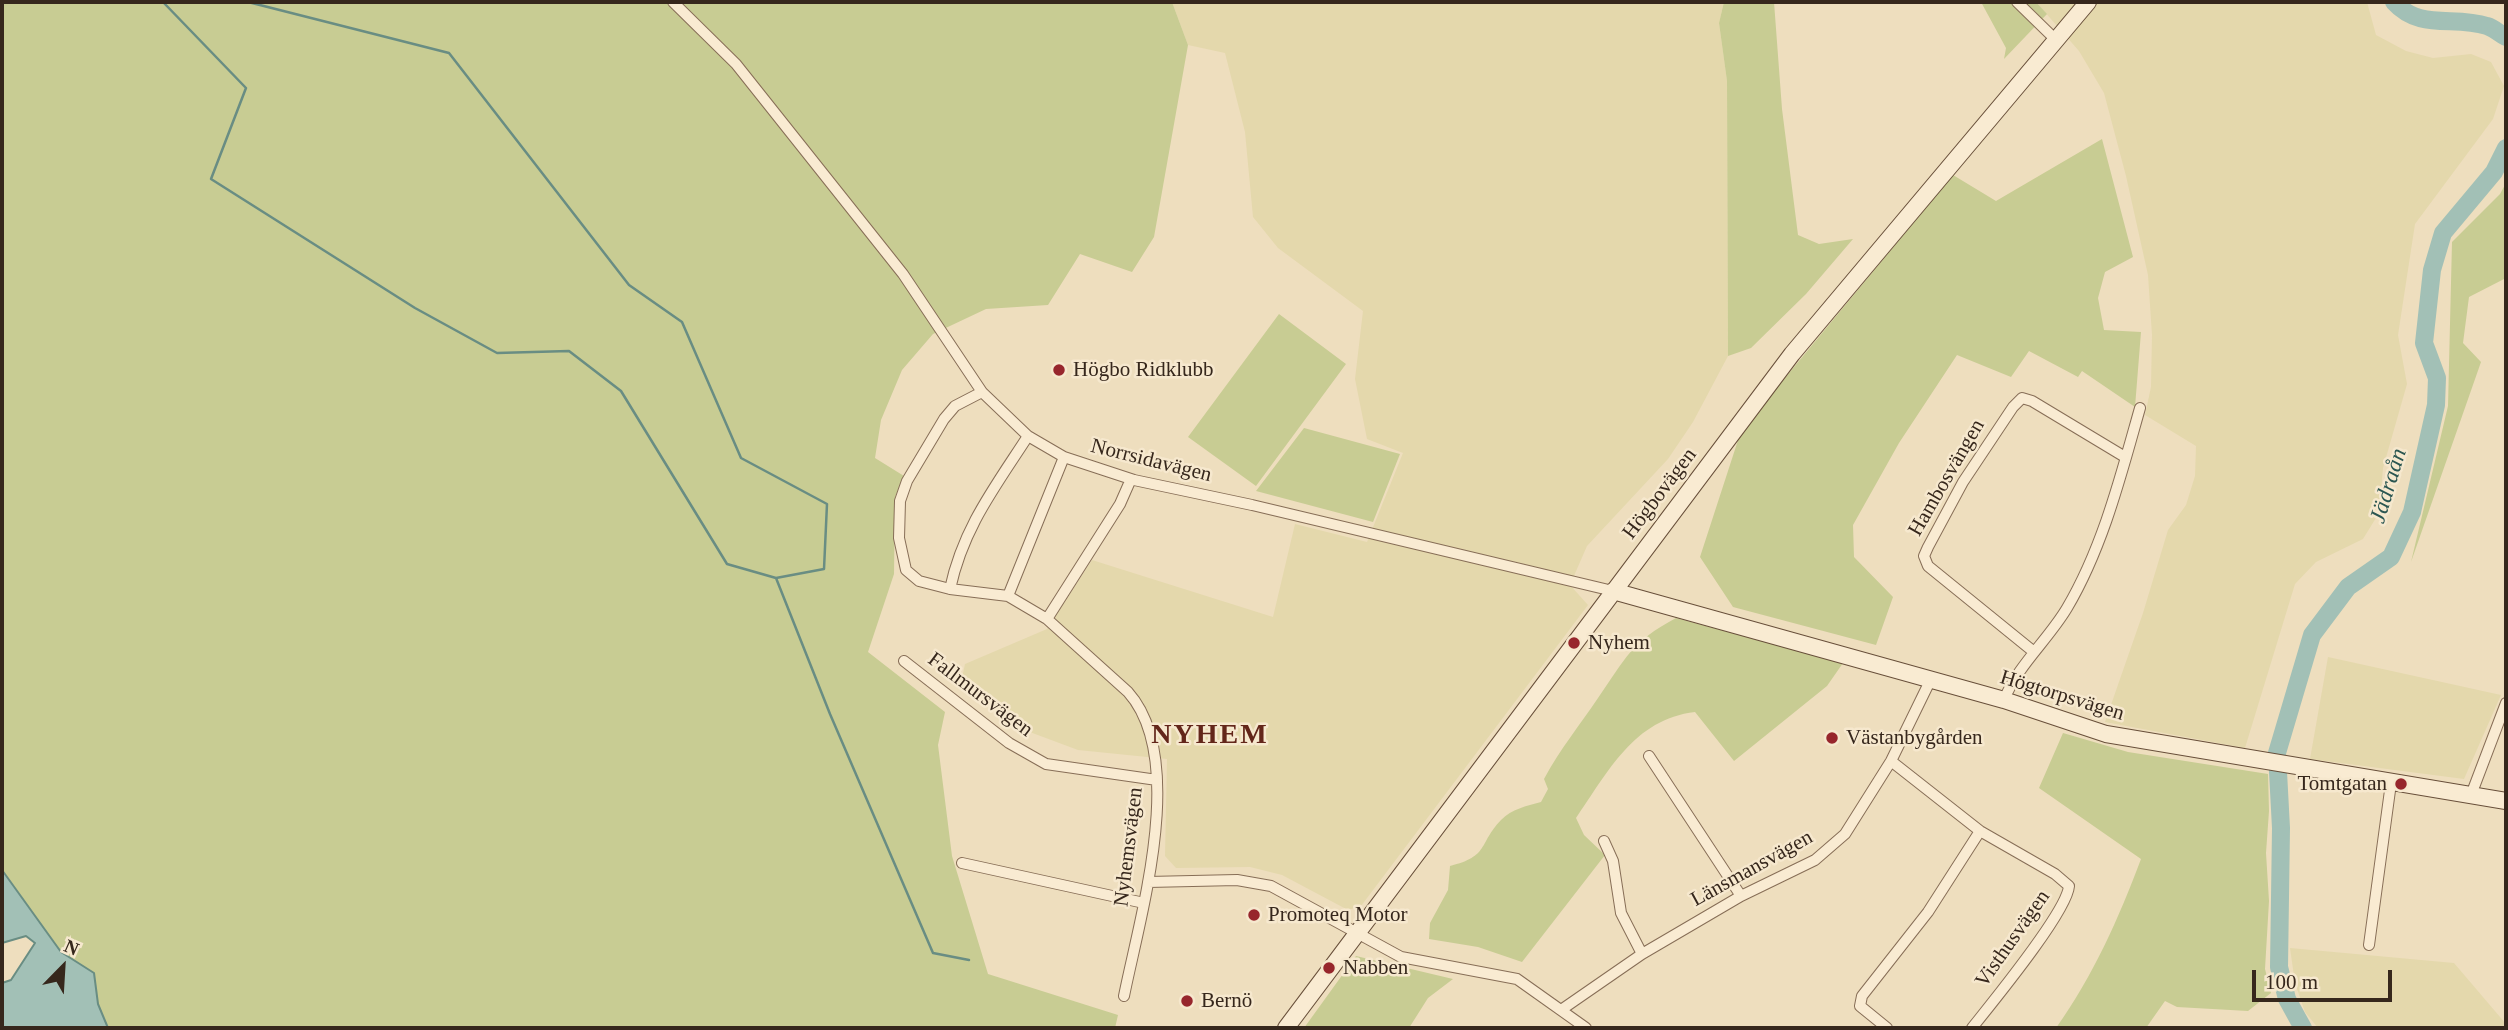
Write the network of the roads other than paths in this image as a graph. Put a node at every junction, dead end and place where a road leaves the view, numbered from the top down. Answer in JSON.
{"nodes":[{"id":1,"x":673,"y":2,"type":"edge"},
{"id":2,"x":2017,"y":2,"type":"edge"},
{"id":3,"x":2088,"y":2,"type":"edge"},
{"id":4,"x":2057,"y":41,"type":"junction"},
{"id":5,"x":982,"y":392,"type":"junction"},
{"id":6,"x":2140,"y":408,"type":"dead end"},
{"id":7,"x":1028,"y":436,"type":"junction"},
{"id":8,"x":1064,"y":457,"type":"junction"},
{"id":9,"x":2125,"y":457,"type":"junction"},
{"id":10,"x":1131,"y":479,"type":"junction"},
{"id":11,"x":950,"y":589,"type":"junction"},
{"id":12,"x":1614,"y":591,"type":"junction"},
{"id":13,"x":1008,"y":596,"type":"junction"},
{"id":14,"x":1047,"y":619,"type":"junction"},
{"id":15,"x":2034,"y":652,"type":"junction"},
{"id":16,"x":904,"y":661,"type":"dead end"},
{"id":17,"x":1931,"y":679,"type":"junction"},
{"id":18,"x":2004,"y":700,"type":"junction"},
{"id":19,"x":2506,"y":703,"type":"edge"},
{"id":20,"x":1648,"y":756,"type":"dead end"},
{"id":21,"x":1891,"y":761,"type":"junction"},
{"id":22,"x":1157,"y":780,"type":"junction"},
{"id":23,"x":2391,"y":783,"type":"junction"},
{"id":24,"x":2471,"y":795,"type":"junction"},
{"id":25,"x":2506,"y":801,"type":"edge"},
{"id":26,"x":1980,"y":831,"type":"junction"},
{"id":27,"x":1604,"y":841,"type":"dead end"},
{"id":28,"x":962,"y":863,"type":"dead end"},
{"id":29,"x":1148,"y":882,"type":"junction"},
{"id":30,"x":1741,"y":896,"type":"junction"},
{"id":31,"x":1144,"y":903,"type":"junction"},
{"id":32,"x":1355,"y":933,"type":"junction"},
{"id":33,"x":2369,"y":946,"type":"dead end"},
{"id":34,"x":1642,"y":954,"type":"junction"},
{"id":35,"x":1124,"y":996,"type":"dead end"},
{"id":36,"x":1561,"y":1010,"type":"junction"},
{"id":37,"x":1286,"y":1028,"type":"edge"},
{"id":38,"x":1586,"y":1028,"type":"edge"},
{"id":39,"x":1886,"y":1028,"type":"edge"},
{"id":40,"x":1972,"y":1028,"type":"edge"}],
"edges":[{"from":1,"to":5,"type":"street","name":"Norrsidavägen"},
{"from":2,"to":4,"type":"street"},
{"from":3,"to":4,"type":"main road","name":"Högbovägen"},
{"from":4,"to":12,"type":"main road","name":"Högbovägen"},
{"from":5,"to":7,"type":"street","name":"Norrsidavägen"},
{"from":5,"to":11,"type":"street"},
{"from":6,"to":9,"type":"street"},
{"from":7,"to":8,"type":"street","name":"Norrsidavägen"},
{"from":7,"to":11,"type":"street"},
{"from":8,"to":10,"type":"street","name":"Norrsidavägen"},
{"from":8,"to":13,"type":"street"},
{"from":9,"to":15,"type":"street"},
{"from":9,"to":15,"type":"street","name":"Hambosvängen"},
{"from":10,"to":12,"type":"street","name":"Norrsidavägen"},
{"from":10,"to":14,"type":"street"},
{"from":11,"to":13,"type":"street","name":"Nyhemsvägen"},
{"from":12,"to":17,"type":"main road","name":"Högtorpsvägen"},
{"from":12,"to":32,"type":"main road","name":"Högbovägen"},
{"from":13,"to":14,"type":"street","name":"Nyhemsvägen"},
{"from":14,"to":22,"type":"street","name":"Nyhemsvägen"},
{"from":15,"to":18,"type":"street"},
{"from":16,"to":22,"type":"street","name":"Fallmursvägen"},
{"from":17,"to":18,"type":"main road","name":"Högtorpsvägen"},
{"from":17,"to":21,"type":"street","name":"Länsmansvägen"},
{"from":18,"to":23,"type":"main road","name":"Högtorpsvägen"},
{"from":19,"to":24,"type":"street"},
{"from":20,"to":30,"type":"street"},
{"from":21,"to":26,"type":"street","name":"Visthusvägen"},
{"from":21,"to":30,"type":"street","name":"Länsmansvägen"},
{"from":22,"to":29,"type":"street","name":"Nyhemsvägen"},
{"from":23,"to":24,"type":"main road","name":"Högtorpsvägen"},
{"from":23,"to":33,"type":"street"},
{"from":24,"to":25,"type":"main road","name":"Högtorpsvägen"},
{"from":26,"to":39,"type":"street"},
{"from":26,"to":40,"type":"street","name":"Visthusvägen"},
{"from":27,"to":34,"type":"street"},
{"from":28,"to":31,"type":"street"},
{"from":29,"to":31,"type":"street","name":"Nyhemsvägen"},
{"from":29,"to":32,"type":"street"},
{"from":30,"to":34,"type":"street","name":"Länsmansvägen"},
{"from":31,"to":35,"type":"street","name":"Nyhemsvägen"},
{"from":32,"to":36,"type":"street"},
{"from":32,"to":37,"type":"main road","name":"Högbovägen"},
{"from":34,"to":36,"type":"street","name":"Länsmansvägen"},
{"from":36,"to":38,"type":"street"}]}
